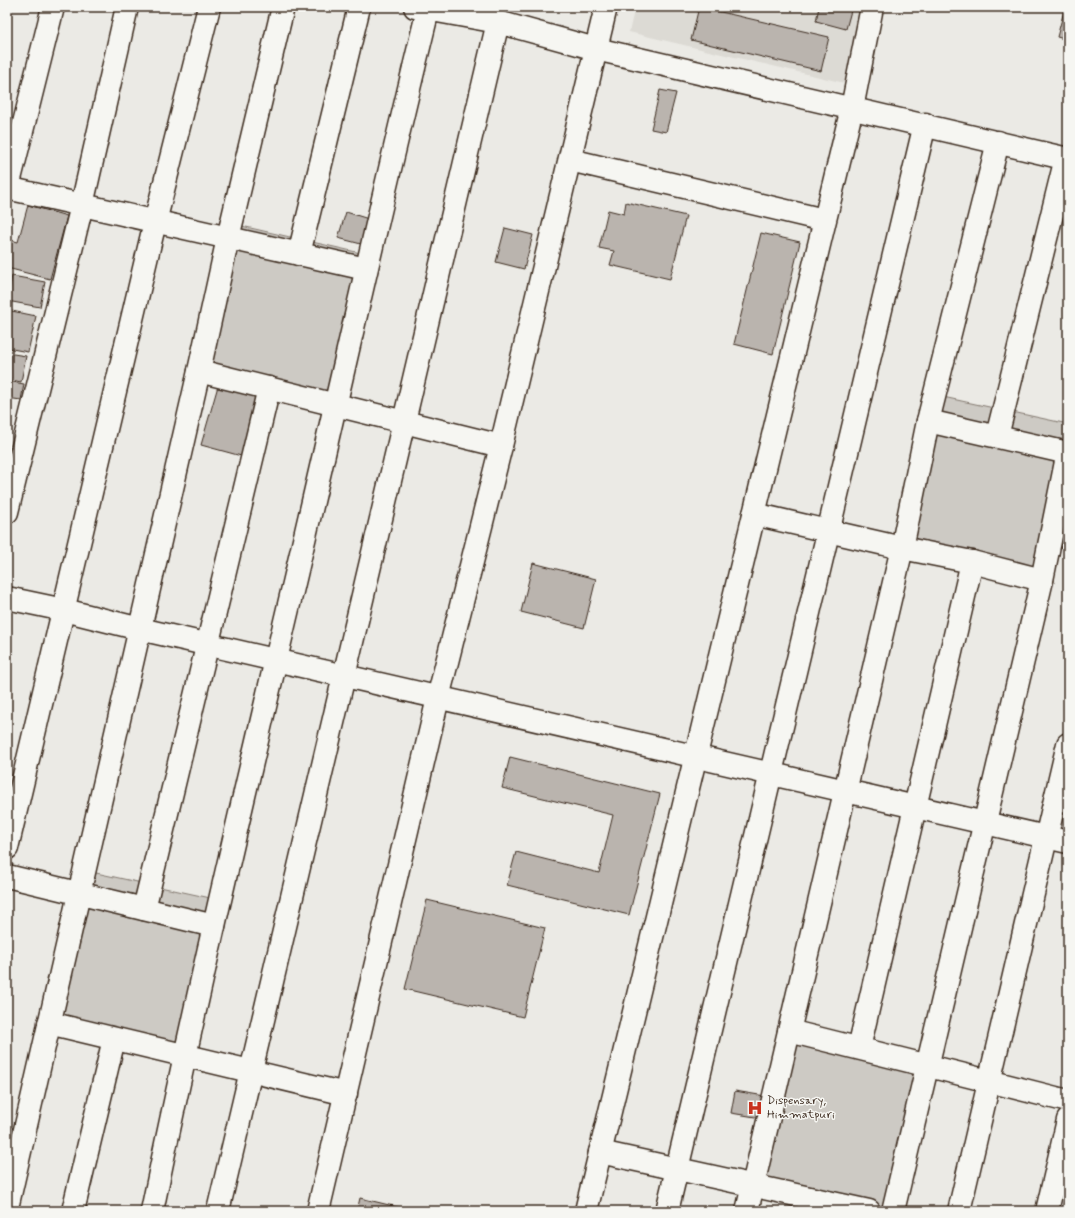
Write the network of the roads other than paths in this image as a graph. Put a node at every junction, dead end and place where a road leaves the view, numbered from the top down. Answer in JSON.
{"nodes":[{"id":1,"x":53,"y":7,"type":"edge"},
{"id":2,"x":127,"y":7,"type":"edge"},
{"id":3,"x":209,"y":7,"type":"edge"},
{"id":4,"x":283,"y":7,"type":"edge"},
{"id":5,"x":359,"y":7,"type":"edge"},
{"id":6,"x":606,"y":7,"type":"edge"},
{"id":7,"x":872,"y":7,"type":"edge"},
{"id":8,"x":421,"y":9,"type":"edge"},
{"id":9,"x":498,"y":22,"type":"junction"},
{"id":10,"x":596,"y":49,"type":"junction"},
{"id":11,"x":852,"y":108,"type":"junction"},
{"id":12,"x":925,"y":124,"type":"junction"},
{"id":13,"x":998,"y":142,"type":"junction"},
{"id":14,"x":1067,"y":158,"type":"edge"},
{"id":15,"x":570,"y":160,"type":"junction"},
{"id":16,"x":7,"y":189,"type":"edge"},
{"id":17,"x":82,"y":205,"type":"junction"},
{"id":18,"x":824,"y":220,"type":"junction"},
{"id":19,"x":156,"y":222,"type":"junction"},
{"id":20,"x":228,"y":238,"type":"junction"},
{"id":21,"x":299,"y":254,"type":"junction"},
{"id":22,"x":366,"y":269,"type":"junction"},
{"id":23,"x":199,"y":371,"type":"junction"},
{"id":24,"x":268,"y":388,"type":"junction"},
{"id":25,"x":336,"y":405,"type":"junction"},
{"id":26,"x":928,"y":421,"type":"junction"},
{"id":27,"x":404,"y":422,"type":"junction"},
{"id":28,"x":997,"y":436,"type":"junction"},
{"id":29,"x":501,"y":446,"type":"junction"},
{"id":30,"x":1068,"y":452,"type":"edge"},
{"id":31,"x":7,"y":512,"type":"edge"},
{"id":32,"x":754,"y":514,"type":"junction"},
{"id":33,"x":829,"y":530,"type":"junction"},
{"id":34,"x":902,"y":548,"type":"junction"},
{"id":35,"x":972,"y":562,"type":"junction"},
{"id":36,"x":1042,"y":580,"type":"junction"},
{"id":37,"x":7,"y":598,"type":"edge"},
{"id":38,"x":64,"y":610,"type":"junction"},
{"id":39,"x":140,"y":629,"type":"junction"},
{"id":40,"x":208,"y":644,"type":"junction"},
{"id":41,"x":276,"y":660,"type":"junction"},
{"id":42,"x":344,"y":675,"type":"junction"},
{"id":43,"x":438,"y":698,"type":"junction"},
{"id":44,"x":1068,"y":744,"type":"edge"},
{"id":45,"x":696,"y":756,"type":"junction"},
{"id":46,"x":771,"y":772,"type":"junction"},
{"id":47,"x":846,"y":791,"type":"junction"},
{"id":48,"x":915,"y":807,"type":"junction"},
{"id":49,"x":985,"y":823,"type":"junction"},
{"id":50,"x":1058,"y":840,"type":"edge"},
{"id":51,"x":7,"y":848,"type":"edge"},
{"id":52,"x":7,"y":876,"type":"edge"},
{"id":53,"x":78,"y":893,"type":"junction"},
{"id":54,"x":144,"y":909,"type":"junction"},
{"id":55,"x":214,"y":926,"type":"junction"},
{"id":56,"x":49,"y":1023,"type":"junction"},
{"id":57,"x":789,"y":1031,"type":"junction"},
{"id":58,"x":114,"y":1038,"type":"junction"},
{"id":59,"x":858,"y":1048,"type":"junction"},
{"id":60,"x":184,"y":1055,"type":"junction"},
{"id":61,"x":928,"y":1066,"type":"junction"},
{"id":62,"x":251,"y":1072,"type":"junction"},
{"id":63,"x":990,"y":1081,"type":"junction"},
{"id":64,"x":346,"y":1094,"type":"junction"},
{"id":65,"x":1068,"y":1101,"type":"edge"},
{"id":66,"x":1068,"y":1120,"type":"edge"},
{"id":67,"x":600,"y":1152,"type":"junction"},
{"id":68,"x":677,"y":1168,"type":"junction"},
{"id":69,"x":753,"y":1186,"type":"junction"},
{"id":70,"x":822,"y":1206,"type":"edge"},
{"id":71,"x":7,"y":1208,"type":"edge"},
{"id":72,"x":73,"y":1211,"type":"edge"},
{"id":73,"x":152,"y":1211,"type":"edge"},
{"id":74,"x":218,"y":1211,"type":"edge"},
{"id":75,"x":318,"y":1211,"type":"edge"},
{"id":76,"x":586,"y":1211,"type":"edge"},
{"id":77,"x":667,"y":1211,"type":"edge"},
{"id":78,"x":747,"y":1211,"type":"edge"},
{"id":79,"x":869,"y":1211,"type":"edge"},
{"id":80,"x":893,"y":1211,"type":"edge"},
{"id":81,"x":959,"y":1211,"type":"edge"},
{"id":82,"x":1047,"y":1211,"type":"edge"}],
"edges":[{"from":1,"to":16,"type":"street"},
{"from":2,"to":17,"type":"street"},
{"from":3,"to":19,"type":"street"},
{"from":4,"to":20,"type":"street"},
{"from":5,"to":21,"type":"street"},
{"from":6,"to":10,"type":"street"},
{"from":7,"to":11,"type":"street"},
{"from":8,"to":9,"type":"street"},
{"from":8,"to":22,"type":"street"},
{"from":9,"to":10,"type":"street"},
{"from":9,"to":27,"type":"street"},
{"from":10,"to":11,"type":"street"},
{"from":10,"to":15,"type":"street"},
{"from":11,"to":12,"type":"street"},
{"from":11,"to":18,"type":"street"},
{"from":12,"to":13,"type":"street"},
{"from":12,"to":33,"type":"street"},
{"from":13,"to":14,"type":"street"},
{"from":13,"to":26,"type":"street"},
{"from":14,"to":28,"type":"street"},
{"from":15,"to":18,"type":"street"},
{"from":15,"to":29,"type":"street"},
{"from":16,"to":17,"type":"street"},
{"from":17,"to":19,"type":"street"},
{"from":17,"to":31,"type":"street"},
{"from":18,"to":32,"type":"street"},
{"from":19,"to":20,"type":"street"},
{"from":19,"to":38,"type":"street"},
{"from":20,"to":21,"type":"street"},
{"from":20,"to":23,"type":"street"},
{"from":21,"to":22,"type":"street"},
{"from":22,"to":25,"type":"street"},
{"from":23,"to":24,"type":"street"},
{"from":23,"to":39,"type":"street"},
{"from":24,"to":25,"type":"street"},
{"from":24,"to":40,"type":"street"},
{"from":25,"to":27,"type":"street"},
{"from":25,"to":41,"type":"street"},
{"from":26,"to":28,"type":"street"},
{"from":26,"to":34,"type":"street"},
{"from":27,"to":29,"type":"street"},
{"from":27,"to":42,"type":"street"},
{"from":28,"to":30,"type":"street"},
{"from":29,"to":43,"type":"street"},
{"from":30,"to":36,"type":"street"},
{"from":32,"to":33,"type":"street"},
{"from":32,"to":45,"type":"street"},
{"from":33,"to":34,"type":"street"},
{"from":33,"to":46,"type":"street"},
{"from":34,"to":35,"type":"street"},
{"from":34,"to":47,"type":"street"},
{"from":35,"to":36,"type":"street"},
{"from":35,"to":48,"type":"street"},
{"from":36,"to":49,"type":"street"},
{"from":37,"to":38,"type":"street"},
{"from":38,"to":39,"type":"street"},
{"from":38,"to":51,"type":"street"},
{"from":39,"to":40,"type":"street"},
{"from":39,"to":53,"type":"street"},
{"from":40,"to":41,"type":"street"},
{"from":40,"to":54,"type":"street"},
{"from":41,"to":42,"type":"street"},
{"from":41,"to":55,"type":"street"},
{"from":42,"to":43,"type":"street"},
{"from":42,"to":62,"type":"street"},
{"from":43,"to":45,"type":"street"},
{"from":43,"to":64,"type":"street"},
{"from":44,"to":50,"type":"street"},
{"from":45,"to":46,"type":"street"},
{"from":45,"to":67,"type":"street"},
{"from":46,"to":47,"type":"street"},
{"from":46,"to":68,"type":"street"},
{"from":47,"to":48,"type":"street"},
{"from":47,"to":57,"type":"street"},
{"from":48,"to":49,"type":"street"},
{"from":48,"to":59,"type":"street"},
{"from":49,"to":50,"type":"street"},
{"from":49,"to":61,"type":"street"},
{"from":50,"to":63,"type":"street"},
{"from":52,"to":53,"type":"street"},
{"from":53,"to":54,"type":"street"},
{"from":53,"to":56,"type":"street"},
{"from":54,"to":55,"type":"street"},
{"from":55,"to":60,"type":"street"},
{"from":56,"to":58,"type":"street"},
{"from":56,"to":71,"type":"street"},
{"from":57,"to":59,"type":"street"},
{"from":57,"to":69,"type":"street"},
{"from":58,"to":60,"type":"street"},
{"from":58,"to":72,"type":"street"},
{"from":59,"to":61,"type":"street"},
{"from":60,"to":62,"type":"street"},
{"from":60,"to":73,"type":"street"},
{"from":61,"to":63,"type":"street"},
{"from":61,"to":80,"type":"street"},
{"from":62,"to":64,"type":"street"},
{"from":62,"to":74,"type":"street"},
{"from":63,"to":65,"type":"street"},
{"from":63,"to":81,"type":"street"},
{"from":64,"to":75,"type":"street"},
{"from":66,"to":82,"type":"street"},
{"from":67,"to":68,"type":"street"},
{"from":67,"to":76,"type":"street"},
{"from":68,"to":69,"type":"street"},
{"from":68,"to":77,"type":"street"},
{"from":69,"to":70,"type":"street"},
{"from":69,"to":78,"type":"street"},
{"from":70,"to":79,"type":"street"}]}
